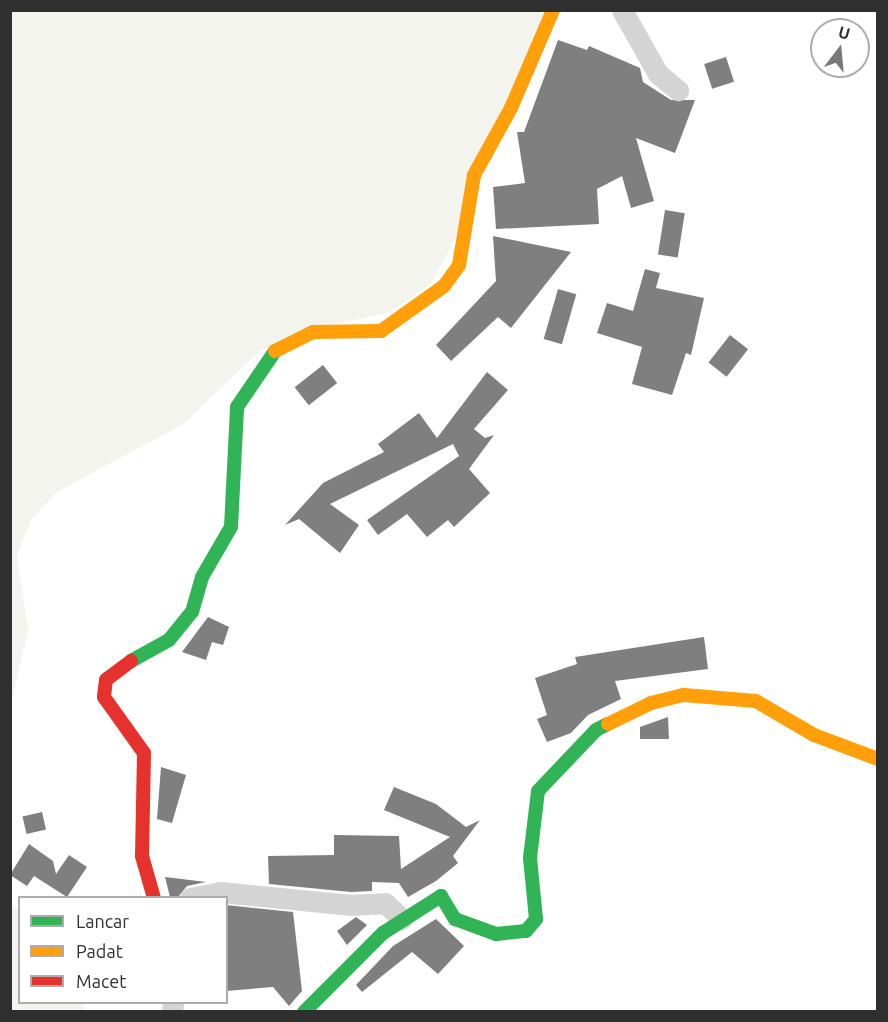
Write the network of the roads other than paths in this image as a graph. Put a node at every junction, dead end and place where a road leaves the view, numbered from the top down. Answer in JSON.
{"nodes":[{"id":1,"x":553,"y":10,"type":"edge"},
{"id":2,"x":622,"y":10,"type":"edge"},
{"id":3,"x":678,"y":90,"type":"dead end"},
{"id":4,"x":878,"y":759,"type":"edge"},
{"id":5,"x":154,"y":896,"type":"edge"},
{"id":6,"x":196,"y":896,"type":"edge"},
{"id":7,"x":402,"y":919,"type":"junction"},
{"id":8,"x":304,"y":1011,"type":"edge"}],
"edges":[{"from":1,"to":5,"type":"street"},
{"from":2,"to":3,"type":"street"},
{"from":4,"to":7,"type":"street"},
{"from":6,"to":7,"type":"street"},
{"from":7,"to":8,"type":"street"}]}
